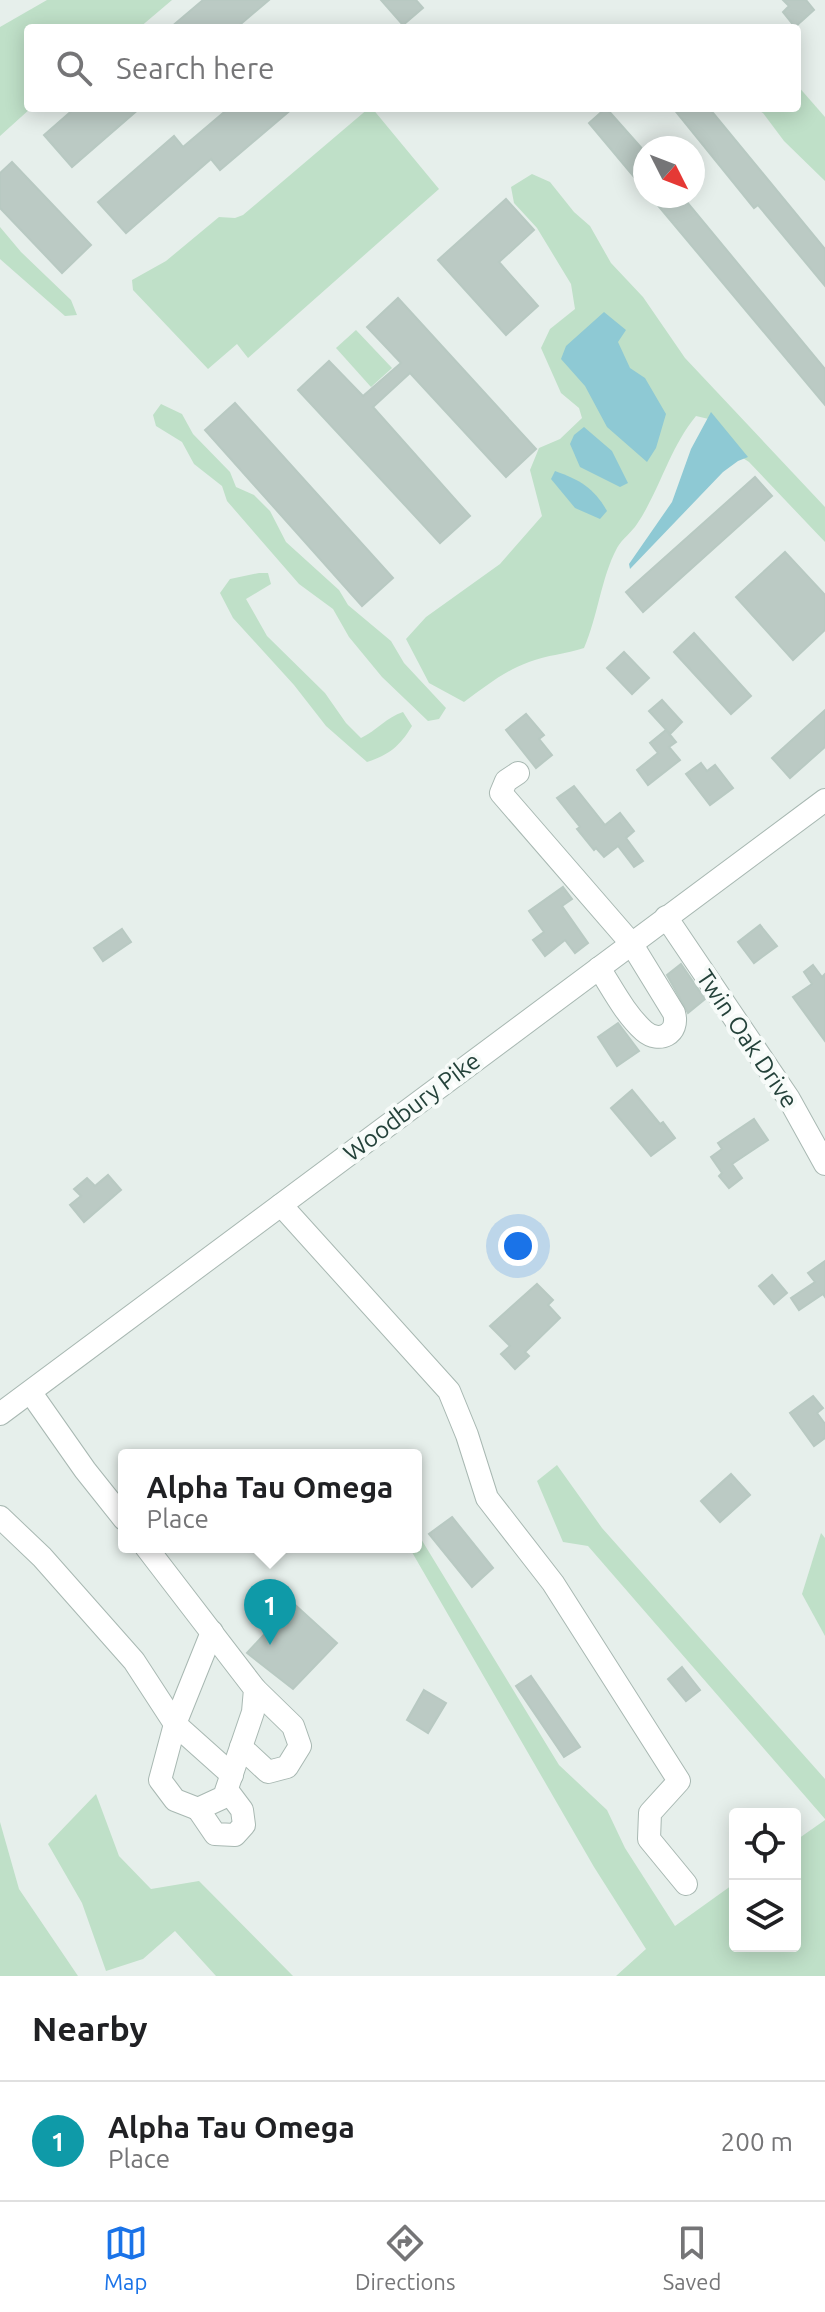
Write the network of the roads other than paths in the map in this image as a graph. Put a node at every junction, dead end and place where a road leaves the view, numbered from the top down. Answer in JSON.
{"nodes":[{"id":1,"x":518,"y":773,"type":"dead end"},
{"id":2,"x":825,"y":800,"type":"edge"},
{"id":3,"x":666,"y":917,"type":"junction"},
{"id":4,"x":631,"y":943,"type":"junction"},
{"id":5,"x":599,"y":968,"type":"junction"},
{"id":6,"x":825,"y":1164,"type":"edge"},
{"id":7,"x":281,"y":1205,"type":"junction"},
{"id":8,"x":31,"y":1393,"type":"junction"},
{"id":9,"x":0,"y":1414,"type":"edge"},
{"id":10,"x":118,"y":1511,"type":"edge"},
{"id":11,"x":0,"y":1517,"type":"edge"},
{"id":12,"x":151,"y":1553,"type":"edge"},
{"id":13,"x":212,"y":1632,"type":"junction"},
{"id":14,"x":255,"y":1689,"type":"junction"},
{"id":15,"x":175,"y":1724,"type":"junction"},
{"id":16,"x":241,"y":1747,"type":"junction"},
{"id":17,"x":229,"y":1782,"type":"junction"},
{"id":18,"x":198,"y":1809,"type":"junction"},
{"id":19,"x":686,"y":1884,"type":"dead end"}],
"edges":[{"from":1,"to":4,"type":"street"},
{"from":2,"to":3,"type":"street","name":"Woodbury Pike"},
{"from":3,"to":4,"type":"street","name":"Woodbury Pike"},
{"from":3,"to":6,"type":"street","name":"Twin Oak Drive"},
{"from":4,"to":5,"type":"street","name":"Woodbury Pike"},
{"from":4,"to":5,"type":"street"},
{"from":5,"to":7,"type":"street","name":"Woodbury Pike"},
{"from":7,"to":8,"type":"street","name":"Woodbury Pike"},
{"from":7,"to":19,"type":"street"},
{"from":8,"to":9,"type":"street","name":"Woodbury Pike"},
{"from":8,"to":10,"type":"street"},
{"from":11,"to":15,"type":"street"},
{"from":12,"to":13,"type":"street"},
{"from":13,"to":14,"type":"street"},
{"from":13,"to":15,"type":"street"},
{"from":14,"to":16,"type":"street"},
{"from":14,"to":16,"type":"street"},
{"from":15,"to":17,"type":"street"},
{"from":15,"to":18,"type":"street"},
{"from":16,"to":17,"type":"street"},
{"from":17,"to":18,"type":"street"},
{"from":17,"to":18,"type":"street"}]}
